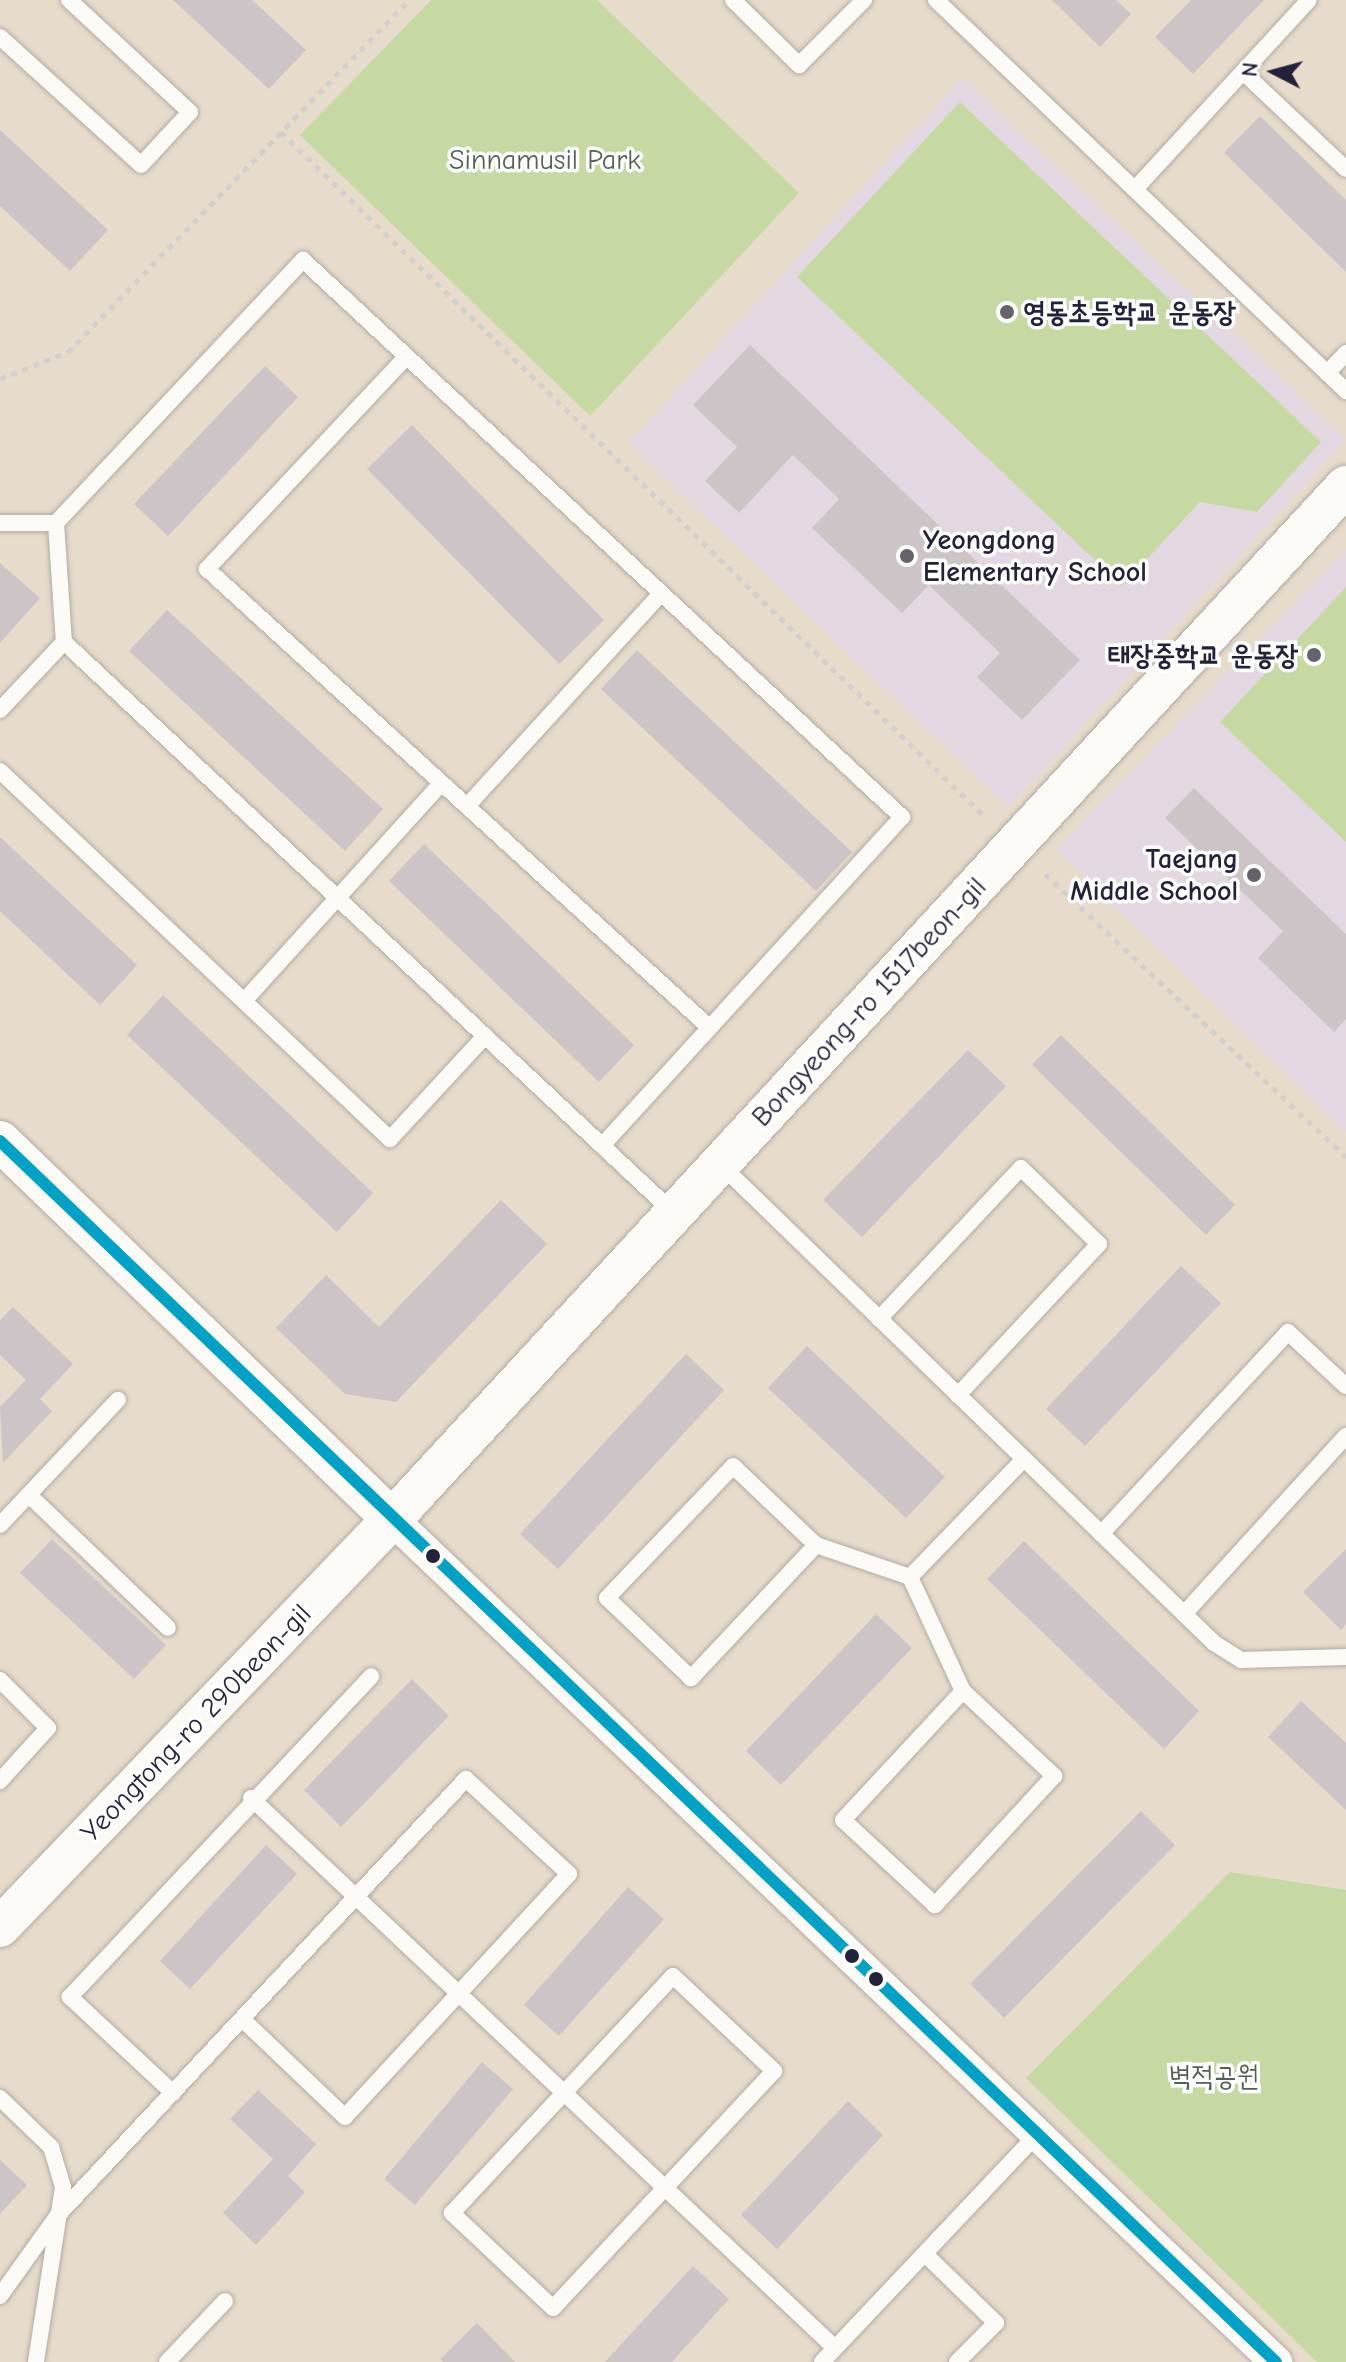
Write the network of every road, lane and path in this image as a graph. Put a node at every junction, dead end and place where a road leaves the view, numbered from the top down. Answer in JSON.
{"nodes":[{"id":1,"x":69,"y":0,"type":"edge"},
{"id":2,"x":409,"y":0,"type":"edge"},
{"id":3,"x":733,"y":0,"type":"edge"},
{"id":4,"x":864,"y":0,"type":"edge"},
{"id":5,"x":936,"y":0,"type":"edge"},
{"id":6,"x":1309,"y":0,"type":"edge"},
{"id":7,"x":0,"y":37,"type":"edge"},
{"id":8,"x":1243,"y":72,"type":"junction"},
{"id":9,"x":281,"y":132,"type":"junction"},
{"id":10,"x":1346,"y":169,"type":"edge"},
{"id":11,"x":1136,"y":188,"type":"junction"},
{"id":12,"x":1346,"y":353,"type":"edge"},
{"id":13,"x":406,"y":357,"type":"junction"},
{"id":14,"x":1327,"y":373,"type":"junction"},
{"id":15,"x":0,"y":379,"type":"edge"},
{"id":16,"x":1346,"y":391,"type":"edge"},
{"id":17,"x":1346,"y":486,"type":"edge"},
{"id":18,"x":0,"y":523,"type":"edge"},
{"id":19,"x":56,"y":523,"type":"junction"},
{"id":20,"x":659,"y":596,"type":"junction"},
{"id":21,"x":64,"y":642,"type":"junction"},
{"id":22,"x":0,"y":710,"type":"edge"},
{"id":23,"x":0,"y":771,"type":"edge"},
{"id":24,"x":442,"y":783,"type":"junction"},
{"id":25,"x":468,"y":805,"type":"junction"},
{"id":26,"x":984,"y":816,"type":"dead end"},
{"id":27,"x":1045,"y":874,"type":"dead end"},
{"id":28,"x":338,"y":898,"type":"junction"},
{"id":29,"x":244,"y":1001,"type":"junction"},
{"id":30,"x":709,"y":1027,"type":"junction"},
{"id":31,"x":485,"y":1036,"type":"junction"},
{"id":32,"x":0,"y":1141,"type":"edge"},
{"id":33,"x":602,"y":1145,"type":"junction"},
{"id":34,"x":1346,"y":1157,"type":"edge"},
{"id":35,"x":719,"y":1164,"type":"junction"},
{"id":36,"x":674,"y":1213,"type":"junction"},
{"id":37,"x":879,"y":1319,"type":"junction"},
{"id":38,"x":1346,"y":1386,"type":"edge"},
{"id":39,"x":958,"y":1395,"type":"junction"},
{"id":40,"x":118,"y":1400,"type":"dead end"},
{"id":41,"x":1346,"y":1436,"type":"edge"},
{"id":42,"x":1024,"y":1459,"type":"junction"},
{"id":43,"x":29,"y":1495,"type":"junction"},
{"id":44,"x":392,"y":1519,"type":"junction"},
{"id":45,"x":0,"y":1525,"type":"edge"},
{"id":46,"x":1101,"y":1534,"type":"junction"},
{"id":47,"x":816,"y":1545,"type":"junction"},
{"id":48,"x":910,"y":1577,"type":"junction"},
{"id":49,"x":1184,"y":1614,"type":"junction"},
{"id":50,"x":168,"y":1628,"type":"dead end"},
{"id":51,"x":1346,"y":1657,"type":"edge"},
{"id":52,"x":371,"y":1676,"type":"dead end"},
{"id":53,"x":0,"y":1680,"type":"edge"},
{"id":54,"x":963,"y":1691,"type":"junction"},
{"id":55,"x":0,"y":1781,"type":"edge"},
{"id":56,"x":252,"y":1800,"type":"junction"},
{"id":57,"x":356,"y":1897,"type":"junction"},
{"id":58,"x":0,"y":1927,"type":"edge"},
{"id":59,"x":459,"y":1994,"type":"junction"},
{"id":60,"x":242,"y":2019,"type":"junction"},
{"id":61,"x":173,"y":2093,"type":"junction"},
{"id":62,"x":565,"y":2093,"type":"junction"},
{"id":63,"x":0,"y":2098,"type":"edge"},
{"id":64,"x":1037,"y":2135,"type":"junction"},
{"id":65,"x":665,"y":2188,"type":"junction"},
{"id":66,"x":58,"y":2215,"type":"junction"},
{"id":67,"x":925,"y":2254,"type":"junction"},
{"id":68,"x":0,"y":2296,"type":"edge"},
{"id":69,"x":225,"y":2301,"type":"dead end"},
{"id":70,"x":835,"y":2348,"type":"junction"},
{"id":71,"x":36,"y":2362,"type":"edge"},
{"id":72,"x":167,"y":2362,"type":"edge"},
{"id":73,"x":822,"y":2362,"type":"edge"},
{"id":74,"x":957,"y":2362,"type":"edge"},
{"id":75,"x":1276,"y":2362,"type":"edge"}],
"edges":[{"from":1,"to":7,"type":"lane"},
{"from":2,"to":9,"type":"path"},
{"from":3,"to":4,"type":"lane"},
{"from":5,"to":11,"type":"lane"},
{"from":6,"to":8,"type":"lane"},
{"from":8,"to":10,"type":"lane"},
{"from":8,"to":11,"type":"lane"},
{"from":9,"to":15,"type":"path"},
{"from":9,"to":26,"type":"path"},
{"from":11,"to":14,"type":"lane"},
{"from":12,"to":14,"type":"lane"},
{"from":13,"to":19,"type":"lane"},
{"from":13,"to":20,"type":"lane"},
{"from":13,"to":24,"type":"lane"},
{"from":14,"to":16,"type":"lane"},
{"from":17,"to":35,"type":"street","name":"Bongyeong-ro 1517beon-gil"},
{"from":18,"to":19,"type":"lane"},
{"from":19,"to":21,"type":"lane"},
{"from":20,"to":25,"type":"lane"},
{"from":20,"to":30,"type":"lane"},
{"from":21,"to":22,"type":"lane"},
{"from":21,"to":28,"type":"lane"},
{"from":23,"to":29,"type":"lane"},
{"from":24,"to":25,"type":"lane"},
{"from":24,"to":28,"type":"lane"},
{"from":25,"to":30,"type":"lane"},
{"from":27,"to":34,"type":"path"},
{"from":28,"to":29,"type":"lane"},
{"from":28,"to":31,"type":"lane"},
{"from":29,"to":31,"type":"lane"},
{"from":30,"to":33,"type":"lane"},
{"from":31,"to":33,"type":"lane"},
{"from":32,"to":44,"type":"street"},
{"from":33,"to":36,"type":"lane"},
{"from":35,"to":36,"type":"street","name":"Bongyeong-ro 1517beon-gil"},
{"from":35,"to":37,"type":"lane"},
{"from":36,"to":44,"type":"street","name":"Bongyeong-ro 1517beon-gil"},
{"from":37,"to":39,"type":"lane"},
{"from":37,"to":39,"type":"lane"},
{"from":38,"to":46,"type":"lane"},
{"from":39,"to":42,"type":"lane"},
{"from":40,"to":43,"type":"lane"},
{"from":41,"to":49,"type":"lane"},
{"from":42,"to":46,"type":"lane"},
{"from":42,"to":48,"type":"lane"},
{"from":43,"to":45,"type":"lane"},
{"from":43,"to":50,"type":"lane"},
{"from":44,"to":58,"type":"street","name":"Yeongtong-ro 290beon-gil"},
{"from":44,"to":64,"type":"street"},
{"from":46,"to":49,"type":"lane"},
{"from":47,"to":47,"type":"lane"},
{"from":47,"to":48,"type":"lane"},
{"from":48,"to":54,"type":"lane"},
{"from":49,"to":51,"type":"lane"},
{"from":52,"to":56,"type":"lane"},
{"from":53,"to":55,"type":"lane"},
{"from":54,"to":54,"type":"lane"},
{"from":56,"to":57,"type":"lane"},
{"from":56,"to":61,"type":"lane"},
{"from":57,"to":59,"type":"lane"},
{"from":57,"to":59,"type":"lane"},
{"from":57,"to":60,"type":"lane"},
{"from":59,"to":60,"type":"lane"},
{"from":59,"to":62,"type":"lane"},
{"from":60,"to":61,"type":"lane"},
{"from":61,"to":66,"type":"lane"},
{"from":62,"to":65,"type":"lane"},
{"from":62,"to":65,"type":"lane"},
{"from":62,"to":65,"type":"lane"},
{"from":63,"to":66,"type":"lane"},
{"from":64,"to":67,"type":"lane"},
{"from":64,"to":75,"type":"street"},
{"from":65,"to":70,"type":"lane"},
{"from":66,"to":68,"type":"lane"},
{"from":66,"to":71,"type":"lane"},
{"from":67,"to":70,"type":"lane"},
{"from":67,"to":74,"type":"lane"},
{"from":69,"to":72,"type":"lane"},
{"from":70,"to":73,"type":"lane"}]}
